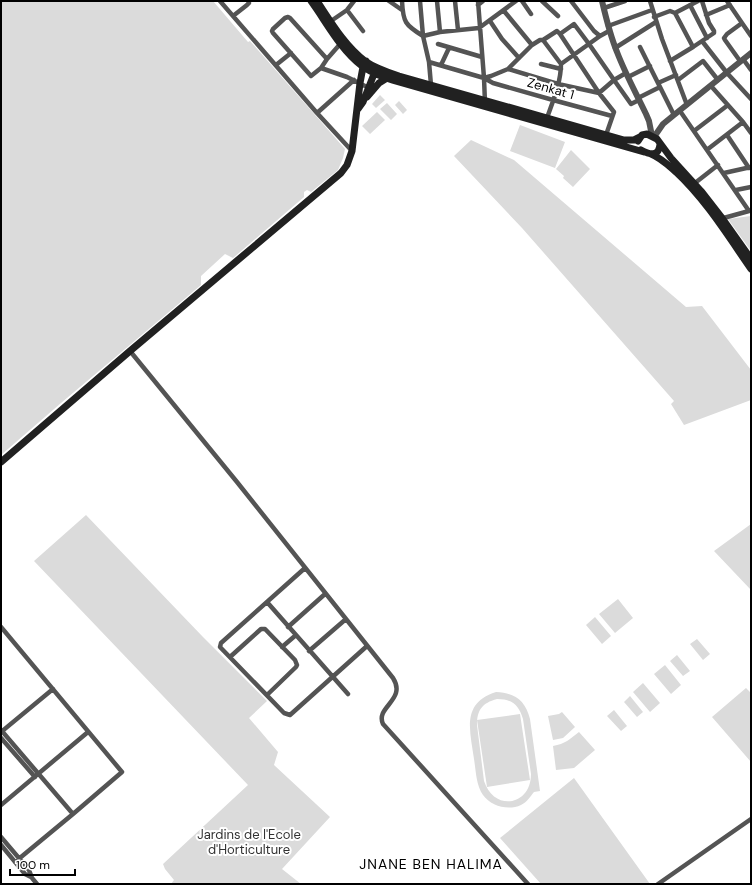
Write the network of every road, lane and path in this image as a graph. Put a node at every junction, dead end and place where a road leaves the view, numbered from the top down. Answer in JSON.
{"nodes":[{"id":1,"x":220,"y":1,"type":"edge"},
{"id":2,"x":248,"y":1,"type":"edge"},
{"id":3,"x":311,"y":1,"type":"edge"},
{"id":4,"x":317,"y":1,"type":"edge"},
{"id":5,"x":354,"y":1,"type":"edge"},
{"id":6,"x":389,"y":1,"type":"edge"},
{"id":7,"x":402,"y":1,"type":"edge"},
{"id":8,"x":420,"y":1,"type":"edge"},
{"id":9,"x":437,"y":1,"type":"edge"},
{"id":10,"x":455,"y":1,"type":"edge"},
{"id":11,"x":483,"y":1,"type":"edge"},
{"id":12,"x":516,"y":1,"type":"edge"},
{"id":13,"x":522,"y":1,"type":"edge"},
{"id":14,"x":542,"y":1,"type":"edge"},
{"id":15,"x":571,"y":1,"type":"edge"},
{"id":16,"x":602,"y":1,"type":"edge"},
{"id":17,"x":625,"y":1,"type":"edge"},
{"id":18,"x":650,"y":1,"type":"edge"},
{"id":19,"x":698,"y":1,"type":"edge"},
{"id":20,"x":702,"y":1,"type":"edge"},
{"id":21,"x":728,"y":2,"type":"edge"},
{"id":22,"x":478,"y":3,"type":"edge"},
{"id":23,"x":690,"y":5,"type":"junction"},
{"id":24,"x":604,"y":8,"type":"junction"},
{"id":25,"x":347,"y":10,"type":"junction"},
{"id":26,"x":402,"y":10,"type":"junction"},
{"id":27,"x":652,"y":10,"type":"junction"},
{"id":28,"x":504,"y":11,"type":"junction"},
{"id":29,"x":674,"y":13,"type":"junction"},
{"id":30,"x":531,"y":14,"type":"dead end"},
{"id":31,"x":706,"y":15,"type":"junction"},
{"id":32,"x":233,"y":16,"type":"junction"},
{"id":33,"x":558,"y":16,"type":"dead end"},
{"id":34,"x":655,"y":19,"type":"junction"},
{"id":35,"x":331,"y":20,"type":"junction"},
{"id":36,"x":490,"y":21,"type":"junction"},
{"id":37,"x":742,"y":23,"type":"junction"},
{"id":38,"x":479,"y":28,"type":"junction"},
{"id":39,"x":609,"y":28,"type":"junction"},
{"id":40,"x":458,"y":30,"type":"junction"},
{"id":41,"x":363,"y":31,"type":"dead end"},
{"id":42,"x":440,"y":32,"type":"junction"},
{"id":43,"x":560,"y":34,"type":"junction"},
{"id":44,"x":423,"y":36,"type":"junction"},
{"id":45,"x":600,"y":36,"type":"junction"},
{"id":46,"x":751,"y":36,"type":"edge"},
{"id":47,"x":706,"y":38,"type":"junction"},
{"id":48,"x":543,"y":40,"type":"junction"},
{"id":49,"x":702,"y":41,"type":"junction"},
{"id":50,"x":342,"y":42,"type":"junction"},
{"id":51,"x":438,"y":44,"type":"dead end"},
{"id":52,"x":589,"y":44,"type":"junction"},
{"id":53,"x":532,"y":45,"type":"junction"},
{"id":54,"x":692,"y":46,"type":"junction"},
{"id":55,"x":640,"y":47,"type":"dead end"},
{"id":56,"x":449,"y":48,"type":"junction"},
{"id":57,"x":615,"y":48,"type":"junction"},
{"id":58,"x":291,"y":53,"type":"junction"},
{"id":59,"x":751,"y":53,"type":"edge"},
{"id":60,"x":574,"y":55,"type":"junction"},
{"id":61,"x":482,"y":57,"type":"junction"},
{"id":62,"x":519,"y":58,"type":"junction"},
{"id":63,"x":327,"y":59,"type":"junction"},
{"id":64,"x":742,"y":60,"type":"junction"},
{"id":65,"x":670,"y":61,"type":"junction"},
{"id":66,"x":429,"y":62,"type":"junction"},
{"id":67,"x":364,"y":64,"type":"junction"},
{"id":68,"x":541,"y":64,"type":"dead end"},
{"id":69,"x":441,"y":65,"type":"junction"},
{"id":70,"x":276,"y":66,"type":"junction"},
{"id":71,"x":561,"y":66,"type":"junction"},
{"id":72,"x":650,"y":66,"type":"junction"},
{"id":73,"x":321,"y":68,"type":"junction"},
{"id":74,"x":508,"y":69,"type":"junction"},
{"id":75,"x":375,"y":70,"type":"junction"},
{"id":76,"x":751,"y":70,"type":"edge"},
{"id":77,"x":727,"y":73,"type":"junction"},
{"id":78,"x":627,"y":75,"type":"junction"},
{"id":79,"x":676,"y":75,"type":"junction"},
{"id":80,"x":387,"y":78,"type":"junction"},
{"id":81,"x":484,"y":78,"type":"junction"},
{"id":82,"x":614,"y":80,"type":"junction"},
{"id":83,"x":678,"y":80,"type":"junction"},
{"id":84,"x":718,"y":80,"type":"junction"},
{"id":85,"x":357,"y":82,"type":"junction"},
{"id":86,"x":558,"y":84,"type":"junction"},
{"id":87,"x":659,"y":85,"type":"junction"},
{"id":88,"x":431,"y":86,"type":"junction"},
{"id":89,"x":711,"y":86,"type":"junction"},
{"id":90,"x":371,"y":89,"type":"junction"},
{"id":91,"x":599,"y":93,"type":"junction"},
{"id":92,"x":639,"y":99,"type":"junction"},
{"id":93,"x":751,"y":99,"type":"edge"},
{"id":94,"x":553,"y":100,"type":"junction"},
{"id":95,"x":485,"y":104,"type":"junction"},
{"id":96,"x":687,"y":105,"type":"junction"},
{"id":97,"x":728,"y":105,"type":"junction"},
{"id":98,"x":357,"y":109,"type":"junction"},
{"id":99,"x":680,"y":111,"type":"junction"},
{"id":100,"x":317,"y":113,"type":"junction"},
{"id":101,"x":646,"y":114,"type":"junction"},
{"id":102,"x":674,"y":115,"type":"junction"},
{"id":103,"x":612,"y":116,"type":"junction"},
{"id":104,"x":547,"y":118,"type":"junction"},
{"id":105,"x":649,"y":121,"type":"junction"},
{"id":106,"x":743,"y":122,"type":"junction"},
{"id":107,"x":663,"y":124,"type":"junction"},
{"id":108,"x":694,"y":131,"type":"junction"},
{"id":109,"x":751,"y":133,"type":"edge"},
{"id":110,"x":606,"y":135,"type":"junction"},
{"id":111,"x":727,"y":135,"type":"junction"},
{"id":112,"x":641,"y":136,"type":"junction"},
{"id":113,"x":656,"y":139,"type":"junction"},
{"id":114,"x":708,"y":149,"type":"junction"},
{"id":115,"x":352,"y":151,"type":"junction"},
{"id":116,"x":647,"y":153,"type":"junction"},
{"id":117,"x":718,"y":165,"type":"junction"},
{"id":118,"x":750,"y":168,"type":"edge"},
{"id":119,"x":724,"y":173,"type":"junction"},
{"id":120,"x":694,"y":183,"type":"junction"},
{"id":121,"x":751,"y":187,"type":"edge"},
{"id":122,"x":736,"y":190,"type":"junction"},
{"id":123,"x":750,"y":210,"type":"edge"},
{"id":124,"x":719,"y":219,"type":"junction"},
{"id":125,"x":750,"y":263,"type":"edge"},
{"id":126,"x":130,"y":351,"type":"junction"},
{"id":127,"x":1,"y":462,"type":"edge"},
{"id":128,"x":305,"y":568,"type":"junction"},
{"id":129,"x":325,"y":594,"type":"junction"},
{"id":130,"x":267,"y":602,"type":"junction"},
{"id":131,"x":346,"y":619,"type":"junction"},
{"id":132,"x":288,"y":627,"type":"junction"},
{"id":133,"x":1,"y":628,"type":"edge"},
{"id":134,"x":296,"y":636,"type":"junction"},
{"id":135,"x":367,"y":646,"type":"junction"},
{"id":136,"x":282,"y":648,"type":"junction"},
{"id":137,"x":309,"y":651,"type":"junction"},
{"id":138,"x":230,"y":657,"type":"junction"},
{"id":139,"x":332,"y":677,"type":"junction"},
{"id":140,"x":53,"y":689,"type":"junction"},
{"id":141,"x":348,"y":694,"type":"dead end"},
{"id":142,"x":267,"y":695,"type":"junction"},
{"id":143,"x":1,"y":731,"type":"edge"},
{"id":144,"x":88,"y":732,"type":"junction"},
{"id":145,"x":1,"y":738,"type":"edge"},
{"id":146,"x":39,"y":773,"type":"junction"},
{"id":147,"x":35,"y":777,"type":"junction"},
{"id":148,"x":1,"y":805,"type":"edge"},
{"id":149,"x":73,"y":814,"type":"junction"},
{"id":150,"x":751,"y":819,"type":"edge"},
{"id":151,"x":1,"y":837,"type":"edge"},
{"id":152,"x":1,"y":845,"type":"edge"},
{"id":153,"x":17,"y":860,"type":"junction"},
{"id":154,"x":37,"y":884,"type":"edge"},
{"id":155,"x":528,"y":884,"type":"edge"},
{"id":156,"x":658,"y":884,"type":"edge"}],
"edges":[{"from":1,"to":32,"type":"street"},
{"from":2,"to":32,"type":"street"},
{"from":3,"to":50,"type":"main road"},
{"from":4,"to":35,"type":"main road"},
{"from":5,"to":25,"type":"street"},
{"from":6,"to":26,"type":"street"},
{"from":7,"to":26,"type":"street"},
{"from":8,"to":44,"type":"street"},
{"from":9,"to":42,"type":"street"},
{"from":10,"to":40,"type":"street"},
{"from":11,"to":22,"type":"street"},
{"from":12,"to":28,"type":"street"},
{"from":13,"to":30,"type":"street"},
{"from":14,"to":33,"type":"street"},
{"from":15,"to":45,"type":"street"},
{"from":16,"to":24,"type":"street"},
{"from":17,"to":24,"type":"street"},
{"from":18,"to":27,"type":"street"},
{"from":19,"to":23,"type":"street"},
{"from":20,"to":31,"type":"street"},
{"from":21,"to":31,"type":"street"},
{"from":21,"to":37,"type":"street"},
{"from":22,"to":38,"type":"street"},
{"from":23,"to":29,"type":"street"},
{"from":23,"to":47,"type":"street"},
{"from":24,"to":39,"type":"street"},
{"from":25,"to":35,"type":"street"},
{"from":25,"to":41,"type":"street"},
{"from":26,"to":44,"type":"street"},
{"from":27,"to":34,"type":"street"},
{"from":27,"to":39,"type":"street"},
{"from":28,"to":36,"type":"street"},
{"from":28,"to":53,"type":"street"},
{"from":29,"to":34,"type":"street"},
{"from":29,"to":54,"type":"street"},
{"from":31,"to":47,"type":"street"},
{"from":32,"to":70,"type":"street"},
{"from":34,"to":57,"type":"street"},
{"from":34,"to":65,"type":"street"},
{"from":35,"to":50,"type":"main road"},
{"from":36,"to":38,"type":"street"},
{"from":36,"to":62,"type":"street"},
{"from":37,"to":46,"type":"street"},
{"from":37,"to":64,"type":"street"},
{"from":38,"to":40,"type":"street"},
{"from":38,"to":61,"type":"street"},
{"from":39,"to":45,"type":"street"},
{"from":39,"to":57,"type":"street"},
{"from":40,"to":42,"type":"street"},
{"from":42,"to":44,"type":"street"},
{"from":43,"to":48,"type":"street"},
{"from":43,"to":52,"type":"street"},
{"from":43,"to":60,"type":"street"},
{"from":44,"to":66,"type":"street"},
{"from":45,"to":52,"type":"street"},
{"from":47,"to":49,"type":"street"},
{"from":48,"to":53,"type":"street"},
{"from":48,"to":71,"type":"street"},
{"from":49,"to":54,"type":"street"},
{"from":49,"to":77,"type":"street"},
{"from":50,"to":63,"type":"street"},
{"from":50,"to":67,"type":"main road"},
{"from":51,"to":56,"type":"street"},
{"from":52,"to":60,"type":"street"},
{"from":52,"to":82,"type":"street"},
{"from":53,"to":62,"type":"street"},
{"from":54,"to":65,"type":"street"},
{"from":55,"to":72,"type":"street"},
{"from":56,"to":61,"type":"street"},
{"from":56,"to":69,"type":"street"},
{"from":57,"to":78,"type":"street"},
{"from":58,"to":63,"type":"street"},
{"from":58,"to":70,"type":"street"},
{"from":58,"to":73,"type":"street"},
{"from":59,"to":64,"type":"street"},
{"from":60,"to":71,"type":"street"},
{"from":60,"to":91,"type":"street"},
{"from":61,"to":81,"type":"street"},
{"from":62,"to":74,"type":"street"},
{"from":63,"to":73,"type":"street"},
{"from":64,"to":76,"type":"street"},
{"from":64,"to":77,"type":"street"},
{"from":65,"to":79,"type":"street"},
{"from":66,"to":69,"type":"street","name":"Zenkat 1"},
{"from":66,"to":88,"type":"street"},
{"from":67,"to":75,"type":"main road"},
{"from":67,"to":85,"type":"main road"},
{"from":68,"to":71,"type":"street"},
{"from":69,"to":81,"type":"street","name":"Zenkat 1"},
{"from":70,"to":100,"type":"street"},
{"from":71,"to":86,"type":"street"},
{"from":72,"to":78,"type":"street"},
{"from":72,"to":87,"type":"street"},
{"from":73,"to":85,"type":"street"},
{"from":74,"to":81,"type":"street"},
{"from":74,"to":86,"type":"street"},
{"from":75,"to":80,"type":"main road"},
{"from":75,"to":88,"type":"main road"},
{"from":75,"to":90,"type":"main road"},
{"from":77,"to":84,"type":"street"},
{"from":77,"to":93,"type":"street"},
{"from":78,"to":82,"type":"street"},
{"from":78,"to":92,"type":"street"},
{"from":79,"to":83,"type":"street"},
{"from":79,"to":87,"type":"street"},
{"from":80,"to":90,"type":"main road"},
{"from":80,"to":95,"type":"main road"},
{"from":81,"to":94,"type":"street","name":"Zenkat 1"},
{"from":81,"to":95,"type":"street"},
{"from":82,"to":91,"type":"street"},
{"from":82,"to":92,"type":"street"},
{"from":83,"to":84,"type":"street"},
{"from":83,"to":96,"type":"street"},
{"from":84,"to":89,"type":"street"},
{"from":85,"to":90,"type":"street"},
{"from":85,"to":98,"type":"main road"},
{"from":85,"to":100,"type":"street"},
{"from":86,"to":91,"type":"street"},
{"from":86,"to":94,"type":"street"},
{"from":87,"to":92,"type":"street"},
{"from":87,"to":102,"type":"street"},
{"from":88,"to":95,"type":"main road"},
{"from":89,"to":96,"type":"street"},
{"from":89,"to":97,"type":"street"},
{"from":90,"to":98,"type":"main road"},
{"from":91,"to":103,"type":"street"},
{"from":92,"to":101,"type":"street"},
{"from":94,"to":103,"type":"street","name":"Zenkat 1"},
{"from":94,"to":104,"type":"street"},
{"from":95,"to":104,"type":"main road"},
{"from":95,"to":116,"type":"main road"},
{"from":96,"to":99,"type":"street"},
{"from":97,"to":106,"type":"street"},
{"from":97,"to":108,"type":"street"},
{"from":98,"to":115,"type":"main road"},
{"from":99,"to":102,"type":"street"},
{"from":99,"to":108,"type":"street"},
{"from":100,"to":115,"type":"street"},
{"from":101,"to":105,"type":"street"},
{"from":101,"to":112,"type":"street"},
{"from":102,"to":107,"type":"street"},
{"from":103,"to":110,"type":"street"},
{"from":104,"to":110,"type":"main road"},
{"from":105,"to":107,"type":"street"},
{"from":105,"to":113,"type":"street"},
{"from":106,"to":109,"type":"street"},
{"from":106,"to":111,"type":"street"},
{"from":107,"to":113,"type":"street"},
{"from":108,"to":114,"type":"street"},
{"from":110,"to":112,"type":"main road"},
{"from":111,"to":114,"type":"street"},
{"from":111,"to":118,"type":"street"},
{"from":112,"to":113,"type":"main road"},
{"from":112,"to":116,"type":"main road"},
{"from":113,"to":116,"type":"main road"},
{"from":113,"to":120,"type":"main road"},
{"from":114,"to":117,"type":"street"},
{"from":115,"to":126,"type":"main road"},
{"from":116,"to":124,"type":"main road"},
{"from":117,"to":119,"type":"street"},
{"from":117,"to":120,"type":"street"},
{"from":118,"to":119,"type":"street"},
{"from":119,"to":122,"type":"street"},
{"from":120,"to":124,"type":"main road"},
{"from":121,"to":122,"type":"street"},
{"from":122,"to":123,"type":"street"},
{"from":123,"to":124,"type":"street"},
{"from":124,"to":125,"type":"main road"},
{"from":126,"to":127,"type":"main road"},
{"from":126,"to":128,"type":"street"},
{"from":128,"to":129,"type":"street"},
{"from":128,"to":130,"type":"street"},
{"from":129,"to":131,"type":"street"},
{"from":129,"to":132,"type":"street"},
{"from":130,"to":132,"type":"street"},
{"from":130,"to":138,"type":"street"},
{"from":131,"to":135,"type":"street"},
{"from":131,"to":137,"type":"street"},
{"from":132,"to":134,"type":"street"},
{"from":133,"to":140,"type":"street"},
{"from":134,"to":136,"type":"street"},
{"from":134,"to":137,"type":"street"},
{"from":135,"to":139,"type":"street"},
{"from":135,"to":155,"type":"street"},
{"from":136,"to":138,"type":"street"},
{"from":136,"to":142,"type":"street"},
{"from":137,"to":139,"type":"street"},
{"from":138,"to":142,"type":"street"},
{"from":139,"to":141,"type":"street"},
{"from":139,"to":142,"type":"street"},
{"from":140,"to":143,"type":"street"},
{"from":140,"to":144,"type":"street"},
{"from":143,"to":146,"type":"street"},
{"from":144,"to":146,"type":"street"},
{"from":144,"to":149,"type":"street"},
{"from":145,"to":147,"type":"street"},
{"from":146,"to":147,"type":"street"},
{"from":146,"to":149,"type":"street"},
{"from":147,"to":148,"type":"street"},
{"from":149,"to":153,"type":"street"},
{"from":150,"to":156,"type":"street"},
{"from":151,"to":153,"type":"street"},
{"from":152,"to":153,"type":"street"},
{"from":153,"to":154,"type":"street"}]}
